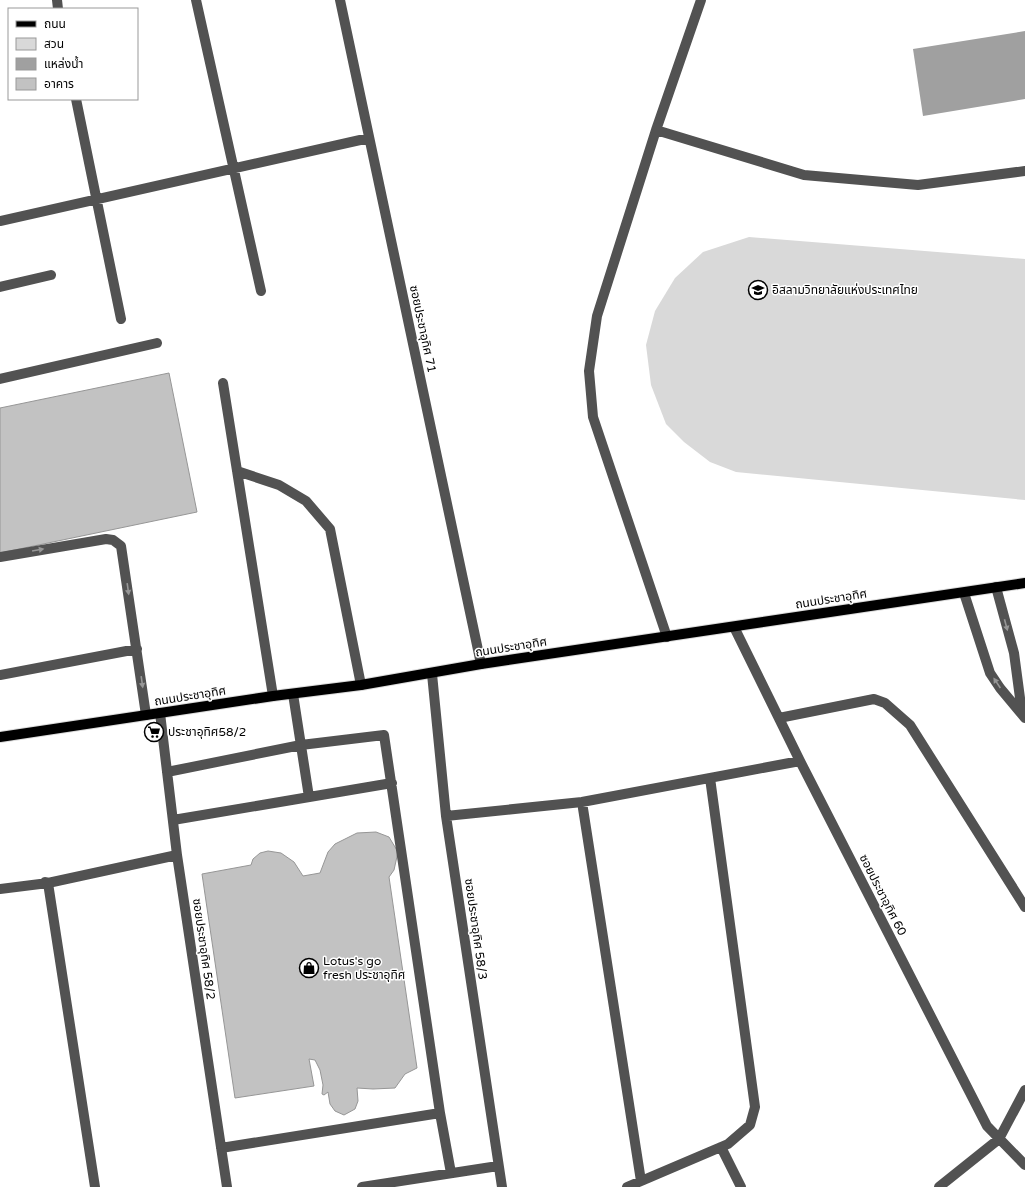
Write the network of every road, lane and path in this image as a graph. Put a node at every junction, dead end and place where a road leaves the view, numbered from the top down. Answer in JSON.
{"nodes":[{"id":1,"x":196,"y":0,"type":"edge"},
{"id":2,"x":340,"y":0,"type":"edge"},
{"id":3,"x":701,"y":0,"type":"edge"},
{"id":4,"x":76,"y":100,"type":"edge"},
{"id":5,"x":656,"y":130,"type":"junction"},
{"id":6,"x":369,"y":138,"type":"junction"},
{"id":7,"x":233,"y":169,"type":"junction"},
{"id":8,"x":1025,"y":170,"type":"edge"},
{"id":9,"x":96,"y":199,"type":"junction"},
{"id":10,"x":0,"y":221,"type":"edge"},
{"id":11,"x":51,"y":275,"type":"dead end"},
{"id":12,"x":0,"y":286,"type":"edge"},
{"id":13,"x":261,"y":291,"type":"dead end"},
{"id":14,"x":121,"y":319,"type":"dead end"},
{"id":15,"x":157,"y":343,"type":"dead end"},
{"id":16,"x":0,"y":379,"type":"edge"},
{"id":17,"x":223,"y":383,"type":"dead end"},
{"id":18,"x":237,"y":471,"type":"junction"},
{"id":19,"x":0,"y":557,"type":"edge"},
{"id":20,"x":1025,"y":583,"type":"edge"},
{"id":21,"x":996,"y":588,"type":"junction"},
{"id":22,"x":964,"y":592,"type":"junction"},
{"id":23,"x":734,"y":627,"type":"junction"},
{"id":24,"x":667,"y":637,"type":"junction"},
{"id":25,"x":137,"y":648,"type":"junction"},
{"id":26,"x":481,"y":664,"type":"junction"},
{"id":27,"x":432,"y":674,"type":"junction"},
{"id":28,"x":0,"y":675,"type":"edge"},
{"id":29,"x":361,"y":685,"type":"junction"},
{"id":30,"x":292,"y":694,"type":"junction"},
{"id":31,"x":273,"y":696,"type":"junction"},
{"id":32,"x":160,"y":713,"type":"junction"},
{"id":33,"x":146,"y":715,"type":"junction"},
{"id":34,"x":1023,"y":716,"type":"edge"},
{"id":35,"x":779,"y":718,"type":"junction"},
{"id":36,"x":0,"y":737,"type":"edge"},
{"id":37,"x":301,"y":745,"type":"junction"},
{"id":38,"x":800,"y":761,"type":"junction"},
{"id":39,"x":167,"y":772,"type":"junction"},
{"id":40,"x":710,"y":778,"type":"junction"},
{"id":41,"x":392,"y":784,"type":"junction"},
{"id":42,"x":309,"y":797,"type":"junction"},
{"id":43,"x":582,"y":802,"type":"junction"},
{"id":44,"x":446,"y":816,"type":"junction"},
{"id":45,"x":173,"y":820,"type":"junction"},
{"id":46,"x":177,"y":855,"type":"junction"},
{"id":47,"x":46,"y":882,"type":"junction"},
{"id":48,"x":0,"y":889,"type":"edge"},
{"id":49,"x":1025,"y":907,"type":"edge"},
{"id":50,"x":1025,"y":1090,"type":"edge"},
{"id":51,"x":440,"y":1113,"type":"junction"},
{"id":52,"x":999,"y":1139,"type":"junction"},
{"id":53,"x":721,"y":1147,"type":"junction"},
{"id":54,"x":221,"y":1148,"type":"junction"},
{"id":55,"x":1025,"y":1165,"type":"edge"},
{"id":56,"x":498,"y":1166,"type":"junction"},
{"id":57,"x":451,"y":1173,"type":"junction"},
{"id":58,"x":641,"y":1181,"type":"junction"},
{"id":59,"x":95,"y":1187,"type":"edge"},
{"id":60,"x":227,"y":1187,"type":"edge"},
{"id":61,"x":362,"y":1187,"type":"edge"},
{"id":62,"x":502,"y":1187,"type":"edge"},
{"id":63,"x":627,"y":1187,"type":"edge"},
{"id":64,"x":741,"y":1187,"type":"edge"},
{"id":65,"x":939,"y":1187,"type":"edge"}],
"edges":[{"from":1,"to":7,"type":"street"},
{"from":2,"to":6,"type":"street","name":"ซอยประชาอุทิศ 71"},
{"from":3,"to":5,"type":"street"},
{"from":4,"to":9,"type":"street"},
{"from":5,"to":8,"type":"street"},
{"from":5,"to":24,"type":"street"},
{"from":6,"to":7,"type":"street"},
{"from":6,"to":26,"type":"street","name":"ซอยประชาอุทิศ 71"},
{"from":7,"to":9,"type":"street"},
{"from":7,"to":13,"type":"street"},
{"from":9,"to":10,"type":"street"},
{"from":9,"to":14,"type":"street"},
{"from":11,"to":12,"type":"street"},
{"from":15,"to":16,"type":"street"},
{"from":17,"to":18,"type":"street"},
{"from":18,"to":29,"type":"street"},
{"from":18,"to":31,"type":"street"},
{"from":19,"to":25,"type":"street","one_way":true},
{"from":20,"to":21,"type":"main road","name":"ถนนประชาอุทิศ"},
{"from":21,"to":22,"type":"main road","name":"ถนนประชาอุทิศ"},
{"from":21,"to":34,"type":"street","one_way":true},
{"from":22,"to":23,"type":"main road","name":"ถนนประชาอุทิศ"},
{"from":34,"to":22,"type":"street","one_way":true},
{"from":23,"to":24,"type":"main road","name":"ถนนประชาอุทิศ"},
{"from":23,"to":35,"type":"street","name":"ซอยประชาอุทิศ 60"},
{"from":24,"to":26,"type":"main road","name":"ถนนประชาอุทิศ"},
{"from":25,"to":28,"type":"street"},
{"from":25,"to":33,"type":"street","one_way":true},
{"from":26,"to":27,"type":"main road","name":"ถนนประชาอุทิศ"},
{"from":27,"to":29,"type":"main road","name":"ถนนประชาอุทิศ"},
{"from":27,"to":44,"type":"street","name":"ซอยประชาอุทิศ 58/3"},
{"from":29,"to":30,"type":"main road","name":"ถนนประชาอุทิศ"},
{"from":30,"to":31,"type":"main road","name":"ถนนประชาอุทิศ"},
{"from":30,"to":37,"type":"street"},
{"from":31,"to":32,"type":"main road","name":"ถนนประชาอุทิศ"},
{"from":32,"to":33,"type":"main road","name":"ถนนประชาอุทิศ"},
{"from":32,"to":39,"type":"street","name":"ซอยประชาอุทิศ 58/2"},
{"from":33,"to":36,"type":"main road","name":"ถนนประชาอุทิศ"},
{"from":35,"to":38,"type":"street","name":"ซอยประชาอุทิศ 60"},
{"from":35,"to":49,"type":"street"},
{"from":37,"to":39,"type":"street"},
{"from":37,"to":41,"type":"street"},
{"from":37,"to":42,"type":"street"},
{"from":38,"to":40,"type":"street"},
{"from":38,"to":52,"type":"street","name":"ซอยประชาอุทิศ 60"},
{"from":39,"to":45,"type":"street","name":"ซอยประชาอุทิศ 58/2"},
{"from":40,"to":43,"type":"street"},
{"from":40,"to":53,"type":"street"},
{"from":41,"to":42,"type":"street"},
{"from":41,"to":51,"type":"street"},
{"from":42,"to":45,"type":"street"},
{"from":43,"to":44,"type":"street"},
{"from":43,"to":58,"type":"street"},
{"from":44,"to":56,"type":"street","name":"ซอยประชาอุทิศ 58/3"},
{"from":45,"to":46,"type":"street","name":"ซอยประชาอุทิศ 58/2"},
{"from":46,"to":47,"type":"street"},
{"from":46,"to":54,"type":"street","name":"ซอยประชาอุทิศ 58/2"},
{"from":47,"to":48,"type":"street"},
{"from":47,"to":59,"type":"street"},
{"from":50,"to":52,"type":"street"},
{"from":51,"to":54,"type":"street"},
{"from":51,"to":57,"type":"street"},
{"from":52,"to":55,"type":"street","name":"ซอยประชาอุทิศ 60"},
{"from":52,"to":65,"type":"street"},
{"from":53,"to":58,"type":"street"},
{"from":53,"to":64,"type":"street"},
{"from":54,"to":60,"type":"street","name":"ซอยประชาอุทิศ 58/2"},
{"from":56,"to":57,"type":"street"},
{"from":56,"to":62,"type":"street","name":"ซอยประชาอุทิศ 58/3"},
{"from":57,"to":61,"type":"street"},
{"from":58,"to":63,"type":"street"}]}
